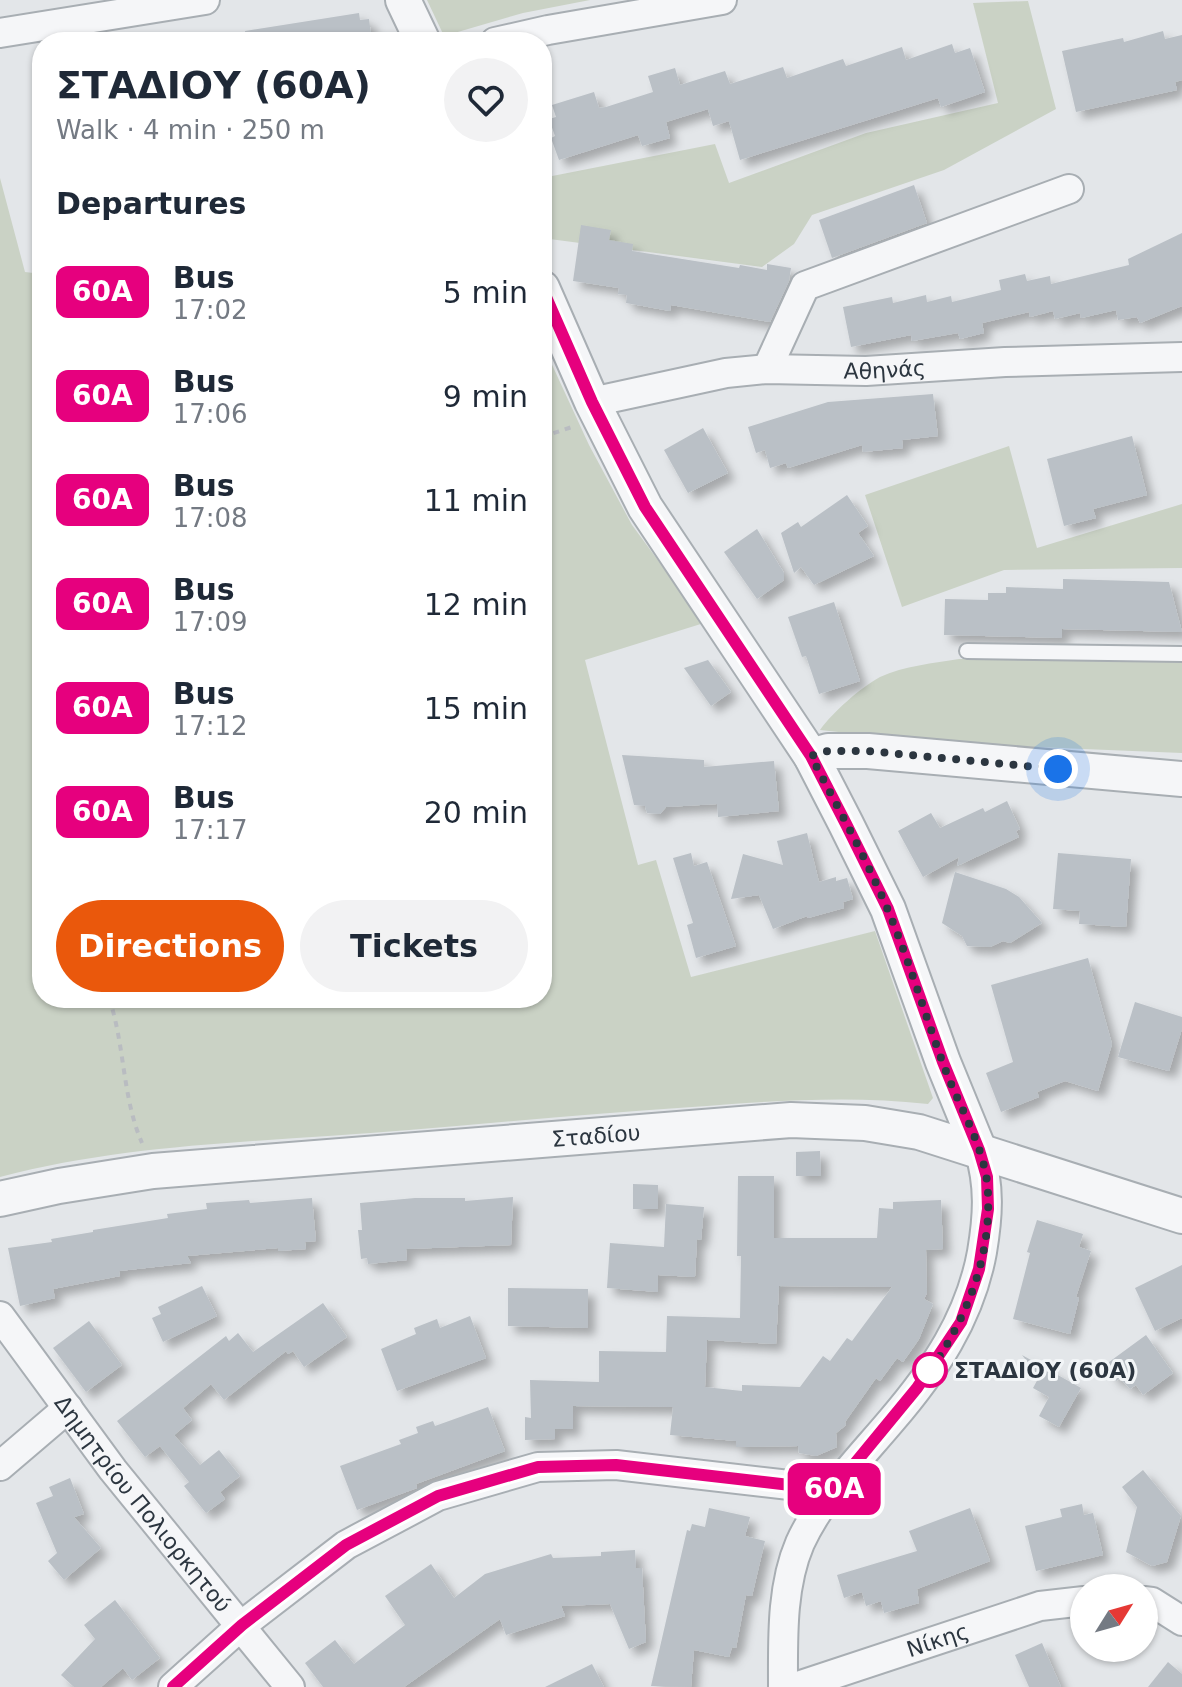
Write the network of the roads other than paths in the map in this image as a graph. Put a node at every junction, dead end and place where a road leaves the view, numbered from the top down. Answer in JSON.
{"nodes":[{"id":1,"x":205,"y":0,"type":"edge"},
{"id":2,"x":403,"y":0,"type":"edge"},
{"id":3,"x":722,"y":0,"type":"edge"},
{"id":4,"x":418,"y":32,"type":"edge"},
{"id":5,"x":539,"y":32,"type":"edge"},
{"id":6,"x":0,"y":33,"type":"edge"},
{"id":7,"x":1069,"y":189,"type":"dead end"},
{"id":8,"x":552,"y":311,"type":"edge"},
{"id":9,"x":1182,"y":357,"type":"edge"},
{"id":10,"x":767,"y":369,"type":"junction"},
{"id":11,"x":592,"y":402,"type":"junction"},
{"id":12,"x":967,"y":651,"type":"dead end"},
{"id":13,"x":1182,"y":654,"type":"edge"},
{"id":14,"x":811,"y":756,"type":"junction"},
{"id":15,"x":1182,"y":779,"type":"edge"},
{"id":16,"x":979,"y":1150,"type":"junction"},
{"id":17,"x":0,"y":1199,"type":"edge"},
{"id":18,"x":1181,"y":1211,"type":"edge"},
{"id":19,"x":0,"y":1316,"type":"edge"},
{"id":20,"x":68,"y":1408,"type":"junction"},
{"id":21,"x":0,"y":1466,"type":"edge"},
{"id":22,"x":833,"y":1490,"type":"junction"},
{"id":23,"x":1070,"y":1603,"type":"edge"},
{"id":24,"x":1158,"y":1606,"type":"edge"},
{"id":25,"x":1182,"y":1621,"type":"edge"},
{"id":26,"x":242,"y":1625,"type":"junction"},
{"id":27,"x":173,"y":1687,"type":"edge"},
{"id":28,"x":290,"y":1687,"type":"edge"},
{"id":29,"x":783,"y":1687,"type":"edge"},
{"id":30,"x":795,"y":1687,"type":"edge"}],
"edges":[{"from":1,"to":6,"type":"street"},
{"from":2,"to":4,"type":"street"},
{"from":3,"to":5,"type":"street"},
{"from":7,"to":10,"type":"street"},
{"from":8,"to":11,"type":"street"},
{"from":9,"to":10,"type":"street","name":"Αθηνάς"},
{"from":10,"to":11,"type":"street","name":"Αθηνάς"},
{"from":11,"to":14,"type":"street"},
{"from":12,"to":13,"type":"lane"},
{"from":14,"to":15,"type":"street"},
{"from":14,"to":16,"type":"street"},
{"from":16,"to":17,"type":"street","name":"Σταδίου"},
{"from":16,"to":18,"type":"street","name":"Σταδίου"},
{"from":16,"to":22,"type":"street"},
{"from":19,"to":20,"type":"street","name":"Δημητρίου Πολιορκητού"},
{"from":20,"to":21,"type":"street"},
{"from":20,"to":26,"type":"street","name":"Δημητρίου Πολιορκητού"},
{"from":22,"to":26,"type":"street"},
{"from":22,"to":29,"type":"street"},
{"from":23,"to":30,"type":"street","name":"Νίκης"},
{"from":24,"to":25,"type":"street"},
{"from":26,"to":27,"type":"street"},
{"from":26,"to":28,"type":"street","name":"Δημητρίου Πολιορκητού"}]}
